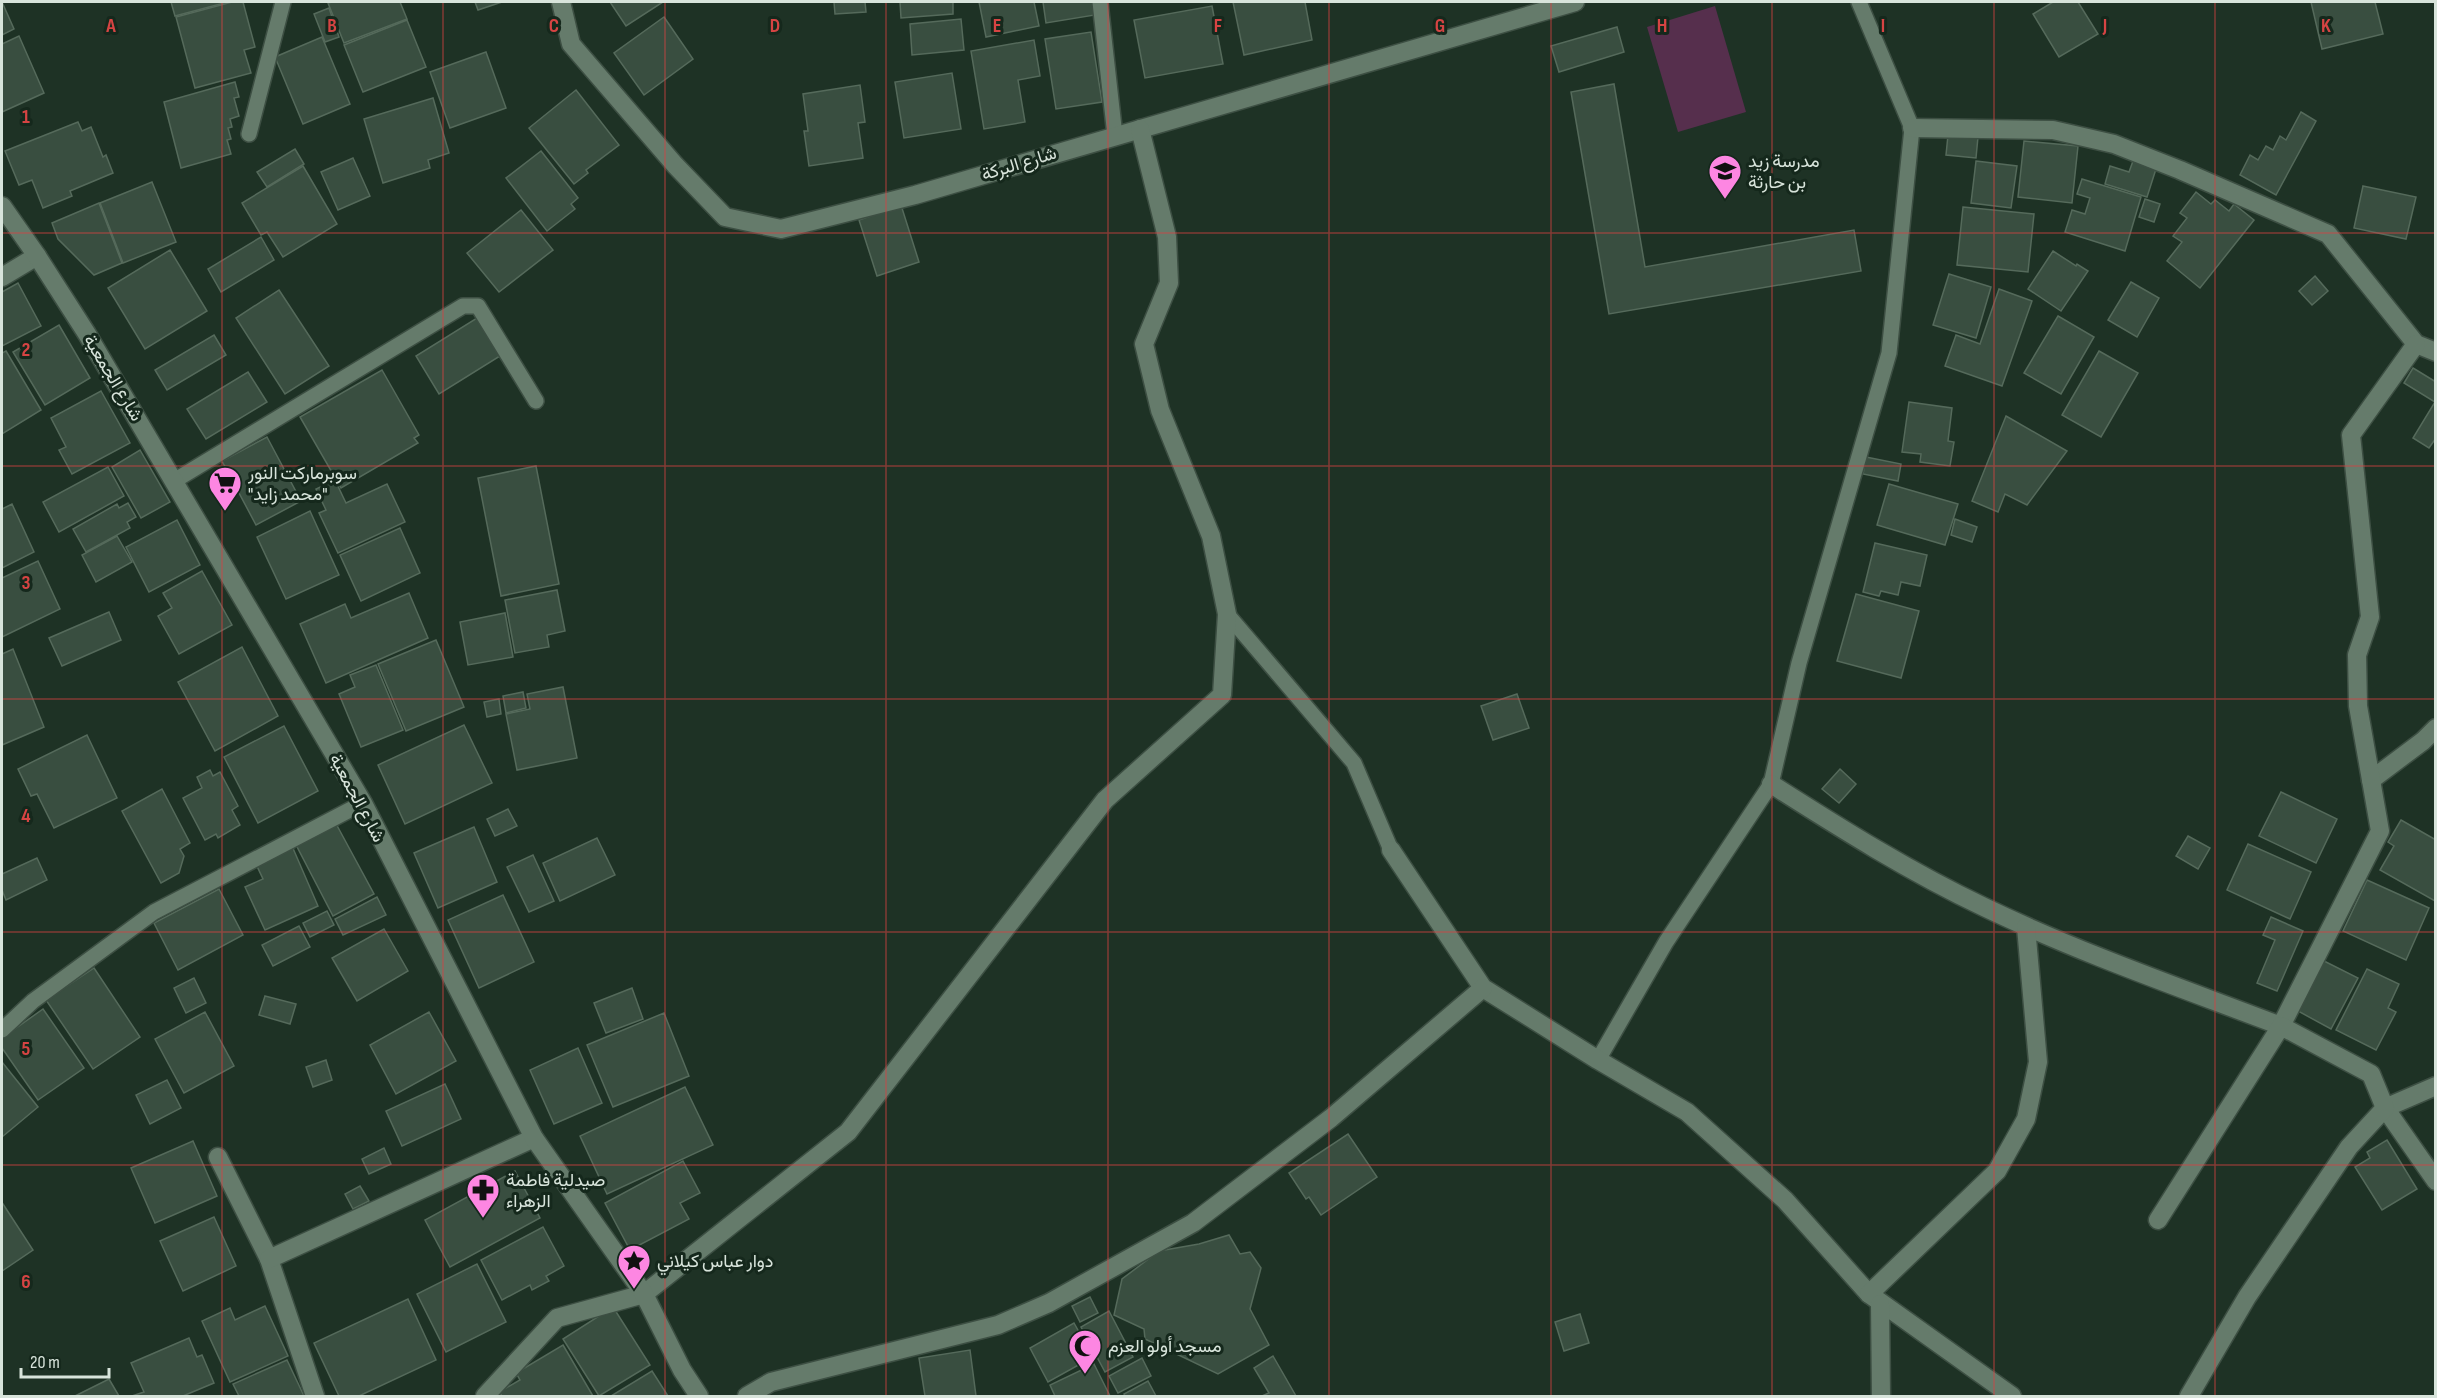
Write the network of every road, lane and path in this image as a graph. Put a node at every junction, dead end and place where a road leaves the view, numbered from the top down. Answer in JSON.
{"nodes":[{"id":1,"x":283,"y":2,"type":"edge"},
{"id":2,"x":561,"y":2,"type":"edge"},
{"id":3,"x":1100,"y":2,"type":"edge"},
{"id":4,"x":1575,"y":2,"type":"edge"},
{"id":5,"x":1859,"y":2,"type":"edge"},
{"id":6,"x":1912,"y":128,"type":"junction"},
{"id":7,"x":1140,"y":129,"type":"junction"},
{"id":8,"x":249,"y":134,"type":"dead end"},
{"id":9,"x":1115,"y":136,"type":"junction"},
{"id":10,"x":2,"y":206,"type":"edge"},
{"id":11,"x":37,"y":256,"type":"junction"},
{"id":12,"x":2,"y":277,"type":"edge"},
{"id":13,"x":2416,"y":344,"type":"junction"},
{"id":14,"x":2436,"y":352,"type":"edge"},
{"id":15,"x":536,"y":400,"type":"dead end"},
{"id":16,"x":174,"y":481,"type":"junction"},
{"id":17,"x":1227,"y":614,"type":"junction"},
{"id":18,"x":2436,"y":729,"type":"edge"},
{"id":19,"x":2371,"y":780,"type":"junction"},
{"id":20,"x":1771,"y":784,"type":"junction"},
{"id":21,"x":363,"y":803,"type":"junction"},
{"id":22,"x":1391,"y":850,"type":"joint"},
{"id":23,"x":2026,"y":927,"type":"junction"},
{"id":24,"x":1483,"y":988,"type":"junction"},
{"id":25,"x":2281,"y":1026,"type":"junction"},
{"id":26,"x":2,"y":1030,"type":"edge"},
{"id":27,"x":1598,"y":1060,"type":"junction"},
{"id":28,"x":2436,"y":1086,"type":"edge"},
{"id":29,"x":2385,"y":1108,"type":"junction"},
{"id":30,"x":534,"y":1138,"type":"junction"},
{"id":31,"x":218,"y":1157,"type":"dead end"},
{"id":32,"x":2436,"y":1181,"type":"edge"},
{"id":33,"x":2158,"y":1220,"type":"dead end"},
{"id":34,"x":269,"y":1259,"type":"junction"},
{"id":35,"x":644,"y":1294,"type":"junction"},
{"id":36,"x":1874,"y":1299,"type":"junction"},
{"id":37,"x":315,"y":1396,"type":"edge"},
{"id":38,"x":484,"y":1396,"type":"edge"},
{"id":39,"x":699,"y":1396,"type":"edge"},
{"id":40,"x":747,"y":1396,"type":"edge"},
{"id":41,"x":1881,"y":1396,"type":"edge"},
{"id":42,"x":2012,"y":1396,"type":"edge"},
{"id":43,"x":2189,"y":1396,"type":"edge"}],
"edges":[{"from":1,"to":8,"type":"lane"},
{"from":2,"to":9,"type":"street","name":"شارع البركة"},
{"from":3,"to":9,"type":"lane"},
{"from":4,"to":7,"type":"street","name":"شارع البركة"},
{"from":5,"to":6,"type":"lane"},
{"from":6,"to":13,"type":"street"},
{"from":6,"to":20,"type":"lane"},
{"from":7,"to":9,"type":"street","name":"شارع البركة"},
{"from":7,"to":17,"type":"street"},
{"from":10,"to":11,"type":"street","name":"شارع الجمعية"},
{"from":11,"to":12,"type":"street"},
{"from":11,"to":16,"type":"street","name":"شارع الجمعية"},
{"from":13,"to":14,"type":"street"},
{"from":13,"to":19,"type":"street"},
{"from":15,"to":16,"type":"lane"},
{"from":16,"to":21,"type":"street","name":"شارع الجمعية"},
{"from":17,"to":22,"type":"lane"},
{"from":17,"to":35,"type":"street"},
{"from":18,"to":19,"type":"street"},
{"from":19,"to":25,"type":"street"},
{"from":20,"to":23,"type":"street"},
{"from":20,"to":27,"type":"lane"},
{"from":21,"to":26,"type":"lane"},
{"from":21,"to":30,"type":"street","name":"شارع الجمعية"},
{"from":22,"to":24,"type":"street"},
{"from":23,"to":25,"type":"street"},
{"from":23,"to":36,"type":"street"},
{"from":24,"to":27,"type":"street"},
{"from":24,"to":40,"type":"street"},
{"from":25,"to":29,"type":"street"},
{"from":25,"to":33,"type":"street"},
{"from":27,"to":36,"type":"street"},
{"from":28,"to":29,"type":"street"},
{"from":29,"to":32,"type":"street"},
{"from":29,"to":43,"type":"street"},
{"from":30,"to":34,"type":"street"},
{"from":30,"to":35,"type":"street","name":"شارع الجمعية"},
{"from":31,"to":34,"type":"street"},
{"from":34,"to":37,"type":"street"},
{"from":35,"to":38,"type":"street"},
{"from":35,"to":39,"type":"street","name":"شارع الجمعية"},
{"from":36,"to":41,"type":"street"},
{"from":36,"to":42,"type":"street"}]}
